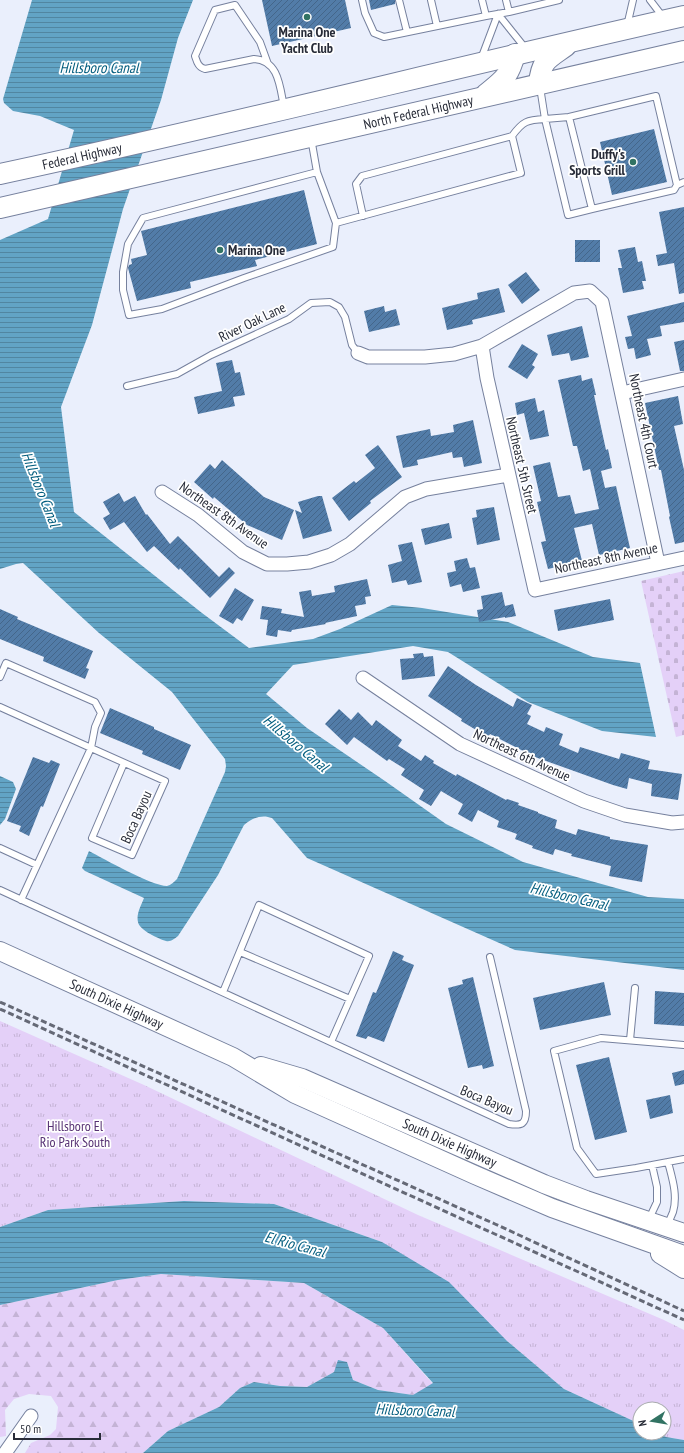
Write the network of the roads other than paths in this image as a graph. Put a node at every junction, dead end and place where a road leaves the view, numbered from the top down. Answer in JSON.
{"nodes":[{"id":1,"x":362,"y":0,"type":"edge"},
{"id":2,"x":399,"y":0,"type":"edge"},
{"id":3,"x":431,"y":0,"type":"edge"},
{"id":4,"x":482,"y":0,"type":"edge"},
{"id":5,"x":506,"y":0,"type":"edge"},
{"id":6,"x":559,"y":0,"type":"edge"},
{"id":7,"x":633,"y":0,"type":"edge"},
{"id":8,"x":650,"y":0,"type":"edge"},
{"id":9,"x":549,"y":1,"type":"edge"},
{"id":10,"x":509,"y":12,"type":"junction"},
{"id":11,"x":498,"y":14,"type":"junction"},
{"id":12,"x":486,"y":16,"type":"junction"},
{"id":13,"x":684,"y":16,"type":"edge"},
{"id":14,"x":665,"y":20,"type":"junction"},
{"id":15,"x":437,"y":26,"type":"junction"},
{"id":16,"x":627,"y":29,"type":"junction"},
{"id":17,"x":407,"y":32,"type":"junction"},
{"id":18,"x":574,"y":40,"type":"junction"},
{"id":19,"x":684,"y":51,"type":"edge"},
{"id":20,"x":522,"y":52,"type":"junction"},
{"id":21,"x":480,"y":62,"type":"junction"},
{"id":22,"x":268,"y":64,"type":"junction"},
{"id":23,"x":539,"y":84,"type":"junction"},
{"id":24,"x":481,"y":97,"type":"junction"},
{"id":25,"x":284,"y":109,"type":"junction"},
{"id":26,"x":569,"y":116,"type":"junction"},
{"id":27,"x":545,"y":119,"type":"junction"},
{"id":28,"x":512,"y":136,"type":"junction"},
{"id":29,"x":310,"y":137,"type":"junction"},
{"id":30,"x":317,"y":172,"type":"junction"},
{"id":31,"x":0,"y":174,"type":"edge"},
{"id":32,"x":684,"y":182,"type":"edge"},
{"id":33,"x":677,"y":185,"type":"junction"},
{"id":34,"x":0,"y":208,"type":"edge"},
{"id":35,"x":592,"y":209,"type":"junction"},
{"id":36,"x":363,"y":216,"type":"junction"},
{"id":37,"x":336,"y":223,"type":"junction"},
{"id":38,"x":482,"y":346,"type":"junction"},
{"id":39,"x":358,"y":353,"type":"joint"},
{"id":40,"x":684,"y":379,"type":"edge"},
{"id":41,"x":127,"y":386,"type":"dead end"},
{"id":42,"x":622,"y":393,"type":"junction"},
{"id":43,"x":508,"y":475,"type":"junction"},
{"id":44,"x":162,"y":492,"type":"dead end"},
{"id":45,"x":684,"y":558,"type":"edge"},
{"id":46,"x":658,"y":563,"type":"junction"},
{"id":47,"x":535,"y":590,"type":"joint"},
{"id":48,"x":0,"y":677,"type":"edge"},
{"id":49,"x":363,"y":678,"type":"dead end"},
{"id":50,"x":0,"y":707,"type":"edge"},
{"id":51,"x":91,"y":748,"type":"junction"},
{"id":52,"x":124,"y":763,"type":"junction"},
{"id":53,"x":684,"y":822,"type":"edge"},
{"id":54,"x":0,"y":848,"type":"edge"},
{"id":55,"x":37,"y":865,"type":"junction"},
{"id":56,"x":0,"y":890,"type":"edge"},
{"id":57,"x":21,"y":900,"type":"junction"},
{"id":58,"x":0,"y":951,"type":"edge"},
{"id":59,"x":240,"y":952,"type":"junction"},
{"id":60,"x":490,"y":957,"type":"dead end"},
{"id":61,"x":635,"y":988,"type":"dead end"},
{"id":62,"x":222,"y":992,"type":"junction"},
{"id":63,"x":350,"y":1000,"type":"junction"},
{"id":64,"x":630,"y":1040,"type":"junction"},
{"id":65,"x":331,"y":1042,"type":"junction"},
{"id":66,"x":684,"y":1045,"type":"edge"},
{"id":67,"x":233,"y":1057,"type":"junction"},
{"id":68,"x":684,"y":1159,"type":"edge"},
{"id":69,"x":668,"y":1162,"type":"junction"},
{"id":70,"x":652,"y":1165,"type":"junction"},
{"id":71,"x":648,"y":1222,"type":"junction"},
{"id":72,"x":666,"y":1228,"type":"junction"},
{"id":73,"x":684,"y":1234,"type":"edge"},
{"id":74,"x":628,"y":1236,"type":"junction"},
{"id":75,"x":684,"y":1255,"type":"edge"},
{"id":76,"x":684,"y":1269,"type":"edge"},
{"id":77,"x":31,"y":1416,"type":"dead end"},
{"id":78,"x":5,"y":1453,"type":"edge"}],
"edges":[{"from":1,"to":17,"type":"lane"},
{"from":2,"to":17,"type":"lane"},
{"from":3,"to":15,"type":"lane"},
{"from":4,"to":12,"type":"lane"},
{"from":5,"to":10,"type":"lane"},
{"from":6,"to":9,"type":"lane"},
{"from":7,"to":16,"type":"lane"},
{"from":8,"to":14,"type":"lane"},
{"from":9,"to":10,"type":"lane"},
{"from":10,"to":11,"type":"lane"},
{"from":11,"to":12,"type":"lane"},
{"from":11,"to":20,"type":"lane"},
{"from":11,"to":21,"type":"lane"},
{"from":12,"to":15,"type":"lane"},
{"from":13,"to":14,"type":"main road"},
{"from":14,"to":16,"type":"main road"},
{"from":15,"to":17,"type":"lane"},
{"from":16,"to":18,"type":"main road"},
{"from":18,"to":20,"type":"main road"},
{"from":18,"to":23,"type":"main road"},
{"from":19,"to":23,"type":"main road","name":"North Federal Highway"},
{"from":20,"to":21,"type":"main road"},
{"from":20,"to":24,"type":"main road"},
{"from":21,"to":25,"type":"main road"},
{"from":22,"to":22,"type":"lane"},
{"from":22,"to":25,"type":"lane"},
{"from":23,"to":24,"type":"main road","name":"North Federal Highway"},
{"from":23,"to":27,"type":"lane"},
{"from":24,"to":29,"type":"main road","name":"North Federal Highway"},
{"from":25,"to":31,"type":"main road","name":"Federal Highway"},
{"from":26,"to":27,"type":"lane"},
{"from":26,"to":33,"type":"lane"},
{"from":26,"to":35,"type":"lane"},
{"from":27,"to":28,"type":"lane"},
{"from":27,"to":35,"type":"lane"},
{"from":28,"to":36,"type":"lane"},
{"from":28,"to":36,"type":"lane"},
{"from":29,"to":30,"type":"lane"},
{"from":29,"to":34,"type":"main road","name":"North Federal Highway"},
{"from":30,"to":37,"type":"lane"},
{"from":30,"to":37,"type":"lane"},
{"from":32,"to":33,"type":"lane"},
{"from":33,"to":35,"type":"lane"},
{"from":36,"to":37,"type":"lane"},
{"from":38,"to":39,"type":"street"},
{"from":38,"to":42,"type":"street","name":"Northeast 4th Court"},
{"from":38,"to":43,"type":"street","name":"Northeast 5th Street"},
{"from":39,"to":41,"type":"lane","name":"River Oak Lane"},
{"from":40,"to":42,"type":"street"},
{"from":42,"to":46,"type":"street","name":"Northeast 4th Court"},
{"from":43,"to":44,"type":"street","name":"Northeast 8th Avenue"},
{"from":43,"to":47,"type":"street","name":"Northeast 5th Street"},
{"from":45,"to":46,"type":"street","name":"Northeast 8th Avenue"},
{"from":46,"to":47,"type":"street","name":"Northeast 8th Avenue"},
{"from":48,"to":51,"type":"lane"},
{"from":49,"to":53,"type":"street","name":"Northeast 6th Avenue"},
{"from":50,"to":51,"type":"lane","name":"Boca Bayou"},
{"from":51,"to":52,"type":"lane","name":"Boca Bayou"},
{"from":51,"to":55,"type":"lane"},
{"from":52,"to":52,"type":"lane","name":"Boca Bayou"},
{"from":54,"to":55,"type":"lane"},
{"from":55,"to":57,"type":"lane"},
{"from":56,"to":57,"type":"lane","name":"Boca Bayou"},
{"from":57,"to":62,"type":"lane","name":"Boca Bayou"},
{"from":58,"to":67,"type":"main road","name":"South Dixie Highway"},
{"from":59,"to":62,"type":"lane"},
{"from":59,"to":63,"type":"lane"},
{"from":59,"to":63,"type":"lane"},
{"from":60,"to":65,"type":"lane","name":"Boca Bayou"},
{"from":61,"to":64,"type":"lane"},
{"from":62,"to":65,"type":"lane","name":"Boca Bayou"},
{"from":63,"to":65,"type":"lane"},
{"from":64,"to":66,"type":"lane"},
{"from":64,"to":70,"type":"lane"},
{"from":67,"to":71,"type":"main road","name":"South Dixie Highway"},
{"from":67,"to":74,"type":"main road","name":"South Dixie Highway"},
{"from":68,"to":69,"type":"lane"},
{"from":69,"to":70,"type":"lane"},
{"from":69,"to":72,"type":"lane"},
{"from":70,"to":71,"type":"lane"},
{"from":71,"to":72,"type":"main road","name":"South Dixie Highway"},
{"from":72,"to":73,"type":"main road","name":"South Dixie Highway"},
{"from":72,"to":74,"type":"main road"},
{"from":74,"to":75,"type":"main road"},
{"from":74,"to":76,"type":"main road"},
{"from":77,"to":78,"type":"street"}]}
